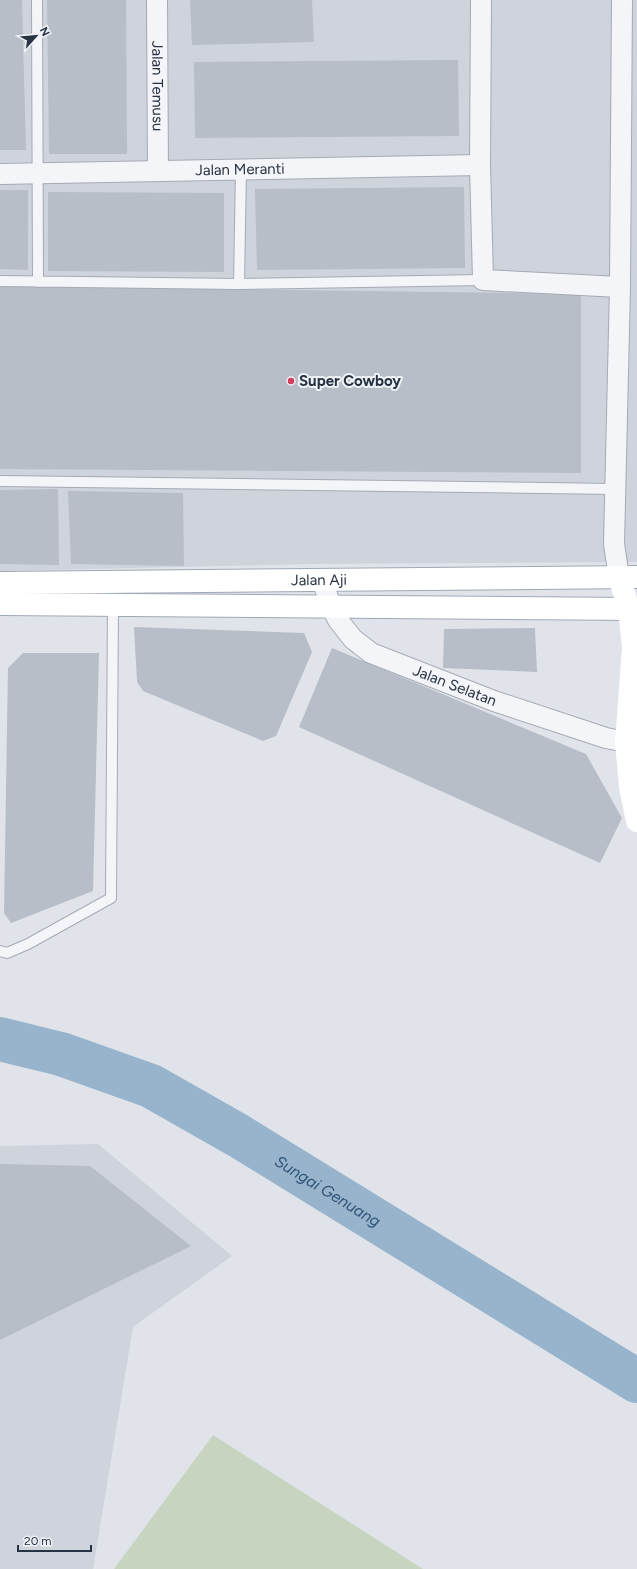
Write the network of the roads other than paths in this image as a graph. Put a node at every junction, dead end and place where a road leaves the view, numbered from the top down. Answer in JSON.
{"nodes":[{"id":1,"x":37,"y":0,"type":"edge"},
{"id":2,"x":157,"y":0,"type":"edge"},
{"id":3,"x":481,"y":0,"type":"edge"},
{"id":4,"x":622,"y":0,"type":"edge"},
{"id":5,"x":480,"y":165,"type":"junction"},
{"id":6,"x":241,"y":169,"type":"junction"},
{"id":7,"x":158,"y":171,"type":"junction"},
{"id":8,"x":0,"y":174,"type":"edge"},
{"id":9,"x":38,"y":174,"type":"junction"},
{"id":10,"x":483,"y":280,"type":"junction"},
{"id":11,"x":0,"y":281,"type":"edge"},
{"id":12,"x":38,"y":282,"type":"junction"},
{"id":13,"x":240,"y":284,"type":"junction"},
{"id":14,"x":620,"y":287,"type":"junction"},
{"id":15,"x":0,"y":481,"type":"edge"},
{"id":16,"x":616,"y":489,"type":"junction"},
{"id":17,"x":628,"y":577,"type":"edge"},
{"id":18,"x":322,"y":580,"type":"junction"},
{"id":19,"x":0,"y":583,"type":"edge"},
{"id":20,"x":0,"y":604,"type":"edge"},
{"id":21,"x":113,"y":605,"type":"junction"},
{"id":22,"x":331,"y":606,"type":"junction"},
{"id":23,"x":633,"y":609,"type":"edge"},
{"id":24,"x":632,"y":714,"type":"edge"},
{"id":25,"x":626,"y":742,"type":"junction"},
{"id":26,"x":637,"y":821,"type":"edge"},
{"id":27,"x":0,"y":951,"type":"edge"}],
"edges":[{"from":1,"to":9,"type":"lane"},
{"from":2,"to":7,"type":"street","name":"Jalan Temusu"},
{"from":3,"to":5,"type":"street"},
{"from":4,"to":14,"type":"street"},
{"from":5,"to":6,"type":"street","name":"Jalan Meranti"},
{"from":5,"to":10,"type":"street"},
{"from":6,"to":7,"type":"street","name":"Jalan Meranti"},
{"from":6,"to":13,"type":"lane"},
{"from":7,"to":9,"type":"street","name":"Jalan Meranti"},
{"from":8,"to":9,"type":"street","name":"Jalan Meranti"},
{"from":9,"to":12,"type":"lane"},
{"from":10,"to":13,"type":"lane"},
{"from":10,"to":14,"type":"street"},
{"from":11,"to":12,"type":"lane"},
{"from":12,"to":13,"type":"lane"},
{"from":14,"to":16,"type":"street"},
{"from":15,"to":16,"type":"lane"},
{"from":16,"to":17,"type":"street"},
{"from":17,"to":18,"type":"main road","name":"Jalan Aji"},
{"from":17,"to":23,"type":"main road"},
{"from":18,"to":19,"type":"main road","name":"Jalan Aji"},
{"from":18,"to":22,"type":"street","name":"Jalan Selatan"},
{"from":20,"to":21,"type":"main road","name":"Jalan Aji"},
{"from":21,"to":22,"type":"main road","name":"Jalan Aji"},
{"from":21,"to":27,"type":"lane"},
{"from":22,"to":23,"type":"main road","name":"Jalan Aji"},
{"from":22,"to":25,"type":"street","name":"Jalan Selatan"},
{"from":23,"to":24,"type":"main road"},
{"from":24,"to":25,"type":"main road"},
{"from":25,"to":26,"type":"main road"}]}
